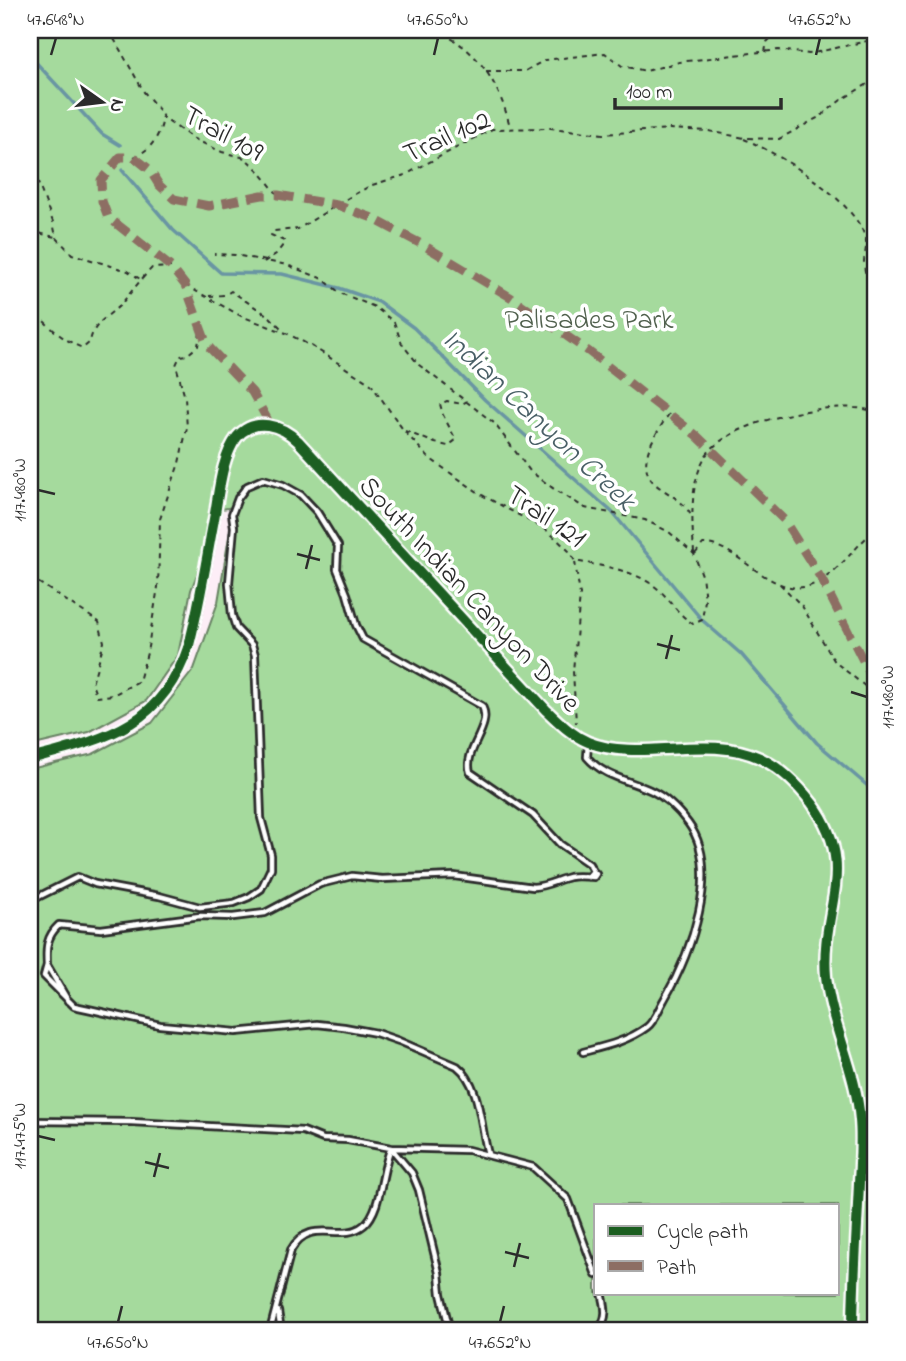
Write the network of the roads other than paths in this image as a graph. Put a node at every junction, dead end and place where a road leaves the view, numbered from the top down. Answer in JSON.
{"nodes":[{"id":1,"x":588,"y":742,"type":"junction"},
{"id":2,"x":30,"y":759,"type":"edge"},
{"id":3,"x":30,"y":901,"type":"edge"},
{"id":4,"x":583,"y":1052,"type":"dead end"},
{"id":5,"x":30,"y":1121,"type":"edge"},
{"id":6,"x":391,"y":1148,"type":"junction"},
{"id":7,"x":488,"y":1154,"type":"junction"},
{"id":8,"x":594,"y":1270,"type":"edge"},
{"id":9,"x":602,"y":1294,"type":"edge"},
{"id":10,"x":278,"y":1307,"type":"junction"},
{"id":11,"x":270,"y":1331,"type":"edge"},
{"id":12,"x":281,"y":1331,"type":"edge"},
{"id":13,"x":450,"y":1331,"type":"edge"},
{"id":14,"x":598,"y":1331,"type":"edge"},
{"id":15,"x":853,"y":1331,"type":"edge"}],
"edges":[{"from":1,"to":2,"type":"street","name":"South Indian Canyon Drive"},
{"from":1,"to":4,"type":"lane"},
{"from":1,"to":15,"type":"street","name":"South Indian Canyon Drive"},
{"from":3,"to":7,"type":"lane"},
{"from":5,"to":6,"type":"lane"},
{"from":6,"to":7,"type":"lane"},
{"from":6,"to":10,"type":"lane"},
{"from":6,"to":13,"type":"lane"},
{"from":7,"to":8,"type":"lane"},
{"from":9,"to":14,"type":"lane"},
{"from":10,"to":11,"type":"lane"},
{"from":10,"to":12,"type":"lane"}]}
